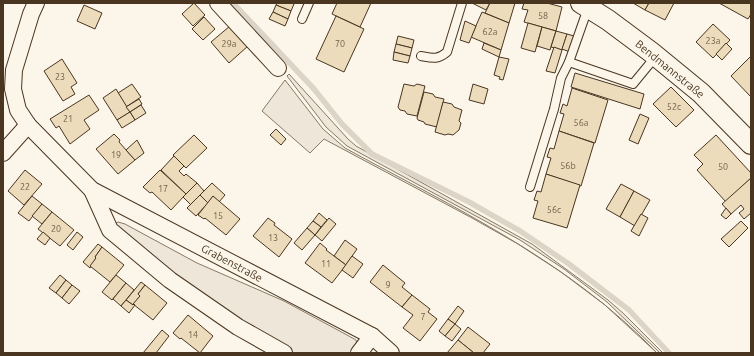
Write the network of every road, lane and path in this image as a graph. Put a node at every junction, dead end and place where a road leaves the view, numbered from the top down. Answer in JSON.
{"nodes":[{"id":1,"x":36,"y":3,"type":"edge"},
{"id":2,"x":218,"y":3,"type":"edge"},
{"id":3,"x":309,"y":3,"type":"edge"},
{"id":4,"x":462,"y":3,"type":"edge"},
{"id":5,"x":585,"y":5,"type":"edge"},
{"id":6,"x":302,"y":19,"type":"dead end"},
{"id":7,"x":421,"y":56,"type":"dead end"},
{"id":8,"x":656,"y":56,"type":"junction"},
{"id":9,"x":569,"y":62,"type":"junction"},
{"id":10,"x":278,"y":68,"type":"dead end"},
{"id":11,"x":28,"y":125,"type":"junction"},
{"id":12,"x":751,"y":144,"type":"edge"},
{"id":13,"x":3,"y":153,"type":"edge"},
{"id":14,"x":530,"y":187,"type":"dead end"},
{"id":15,"x":92,"y":190,"type":"junction"},
{"id":16,"x":372,"y":336,"type":"junction"},
{"id":17,"x":284,"y":353,"type":"edge"},
{"id":18,"x":359,"y":353,"type":"edge"},
{"id":19,"x":391,"y":353,"type":"edge"}],
"edges":[{"from":1,"to":11,"type":"street","name":"Grabenstraße"},
{"from":2,"to":10,"type":"street"},
{"from":3,"to":6,"type":"lane"},
{"from":4,"to":7,"type":"lane"},
{"from":5,"to":8,"type":"street","name":"Bendmannstraße"},
{"from":5,"to":9,"type":"lane"},
{"from":8,"to":9,"type":"lane"},
{"from":8,"to":12,"type":"street","name":"Bendmannstraße"},
{"from":9,"to":14,"type":"lane"},
{"from":11,"to":13,"type":"street"},
{"from":11,"to":15,"type":"street","name":"Grabenstraße"},
{"from":15,"to":16,"type":"street","name":"Grabenstraße"},
{"from":15,"to":17,"type":"street","name":"Grabenstraße"},
{"from":16,"to":18,"type":"street"},
{"from":16,"to":19,"type":"street","name":"Grabenstraße"}]}
